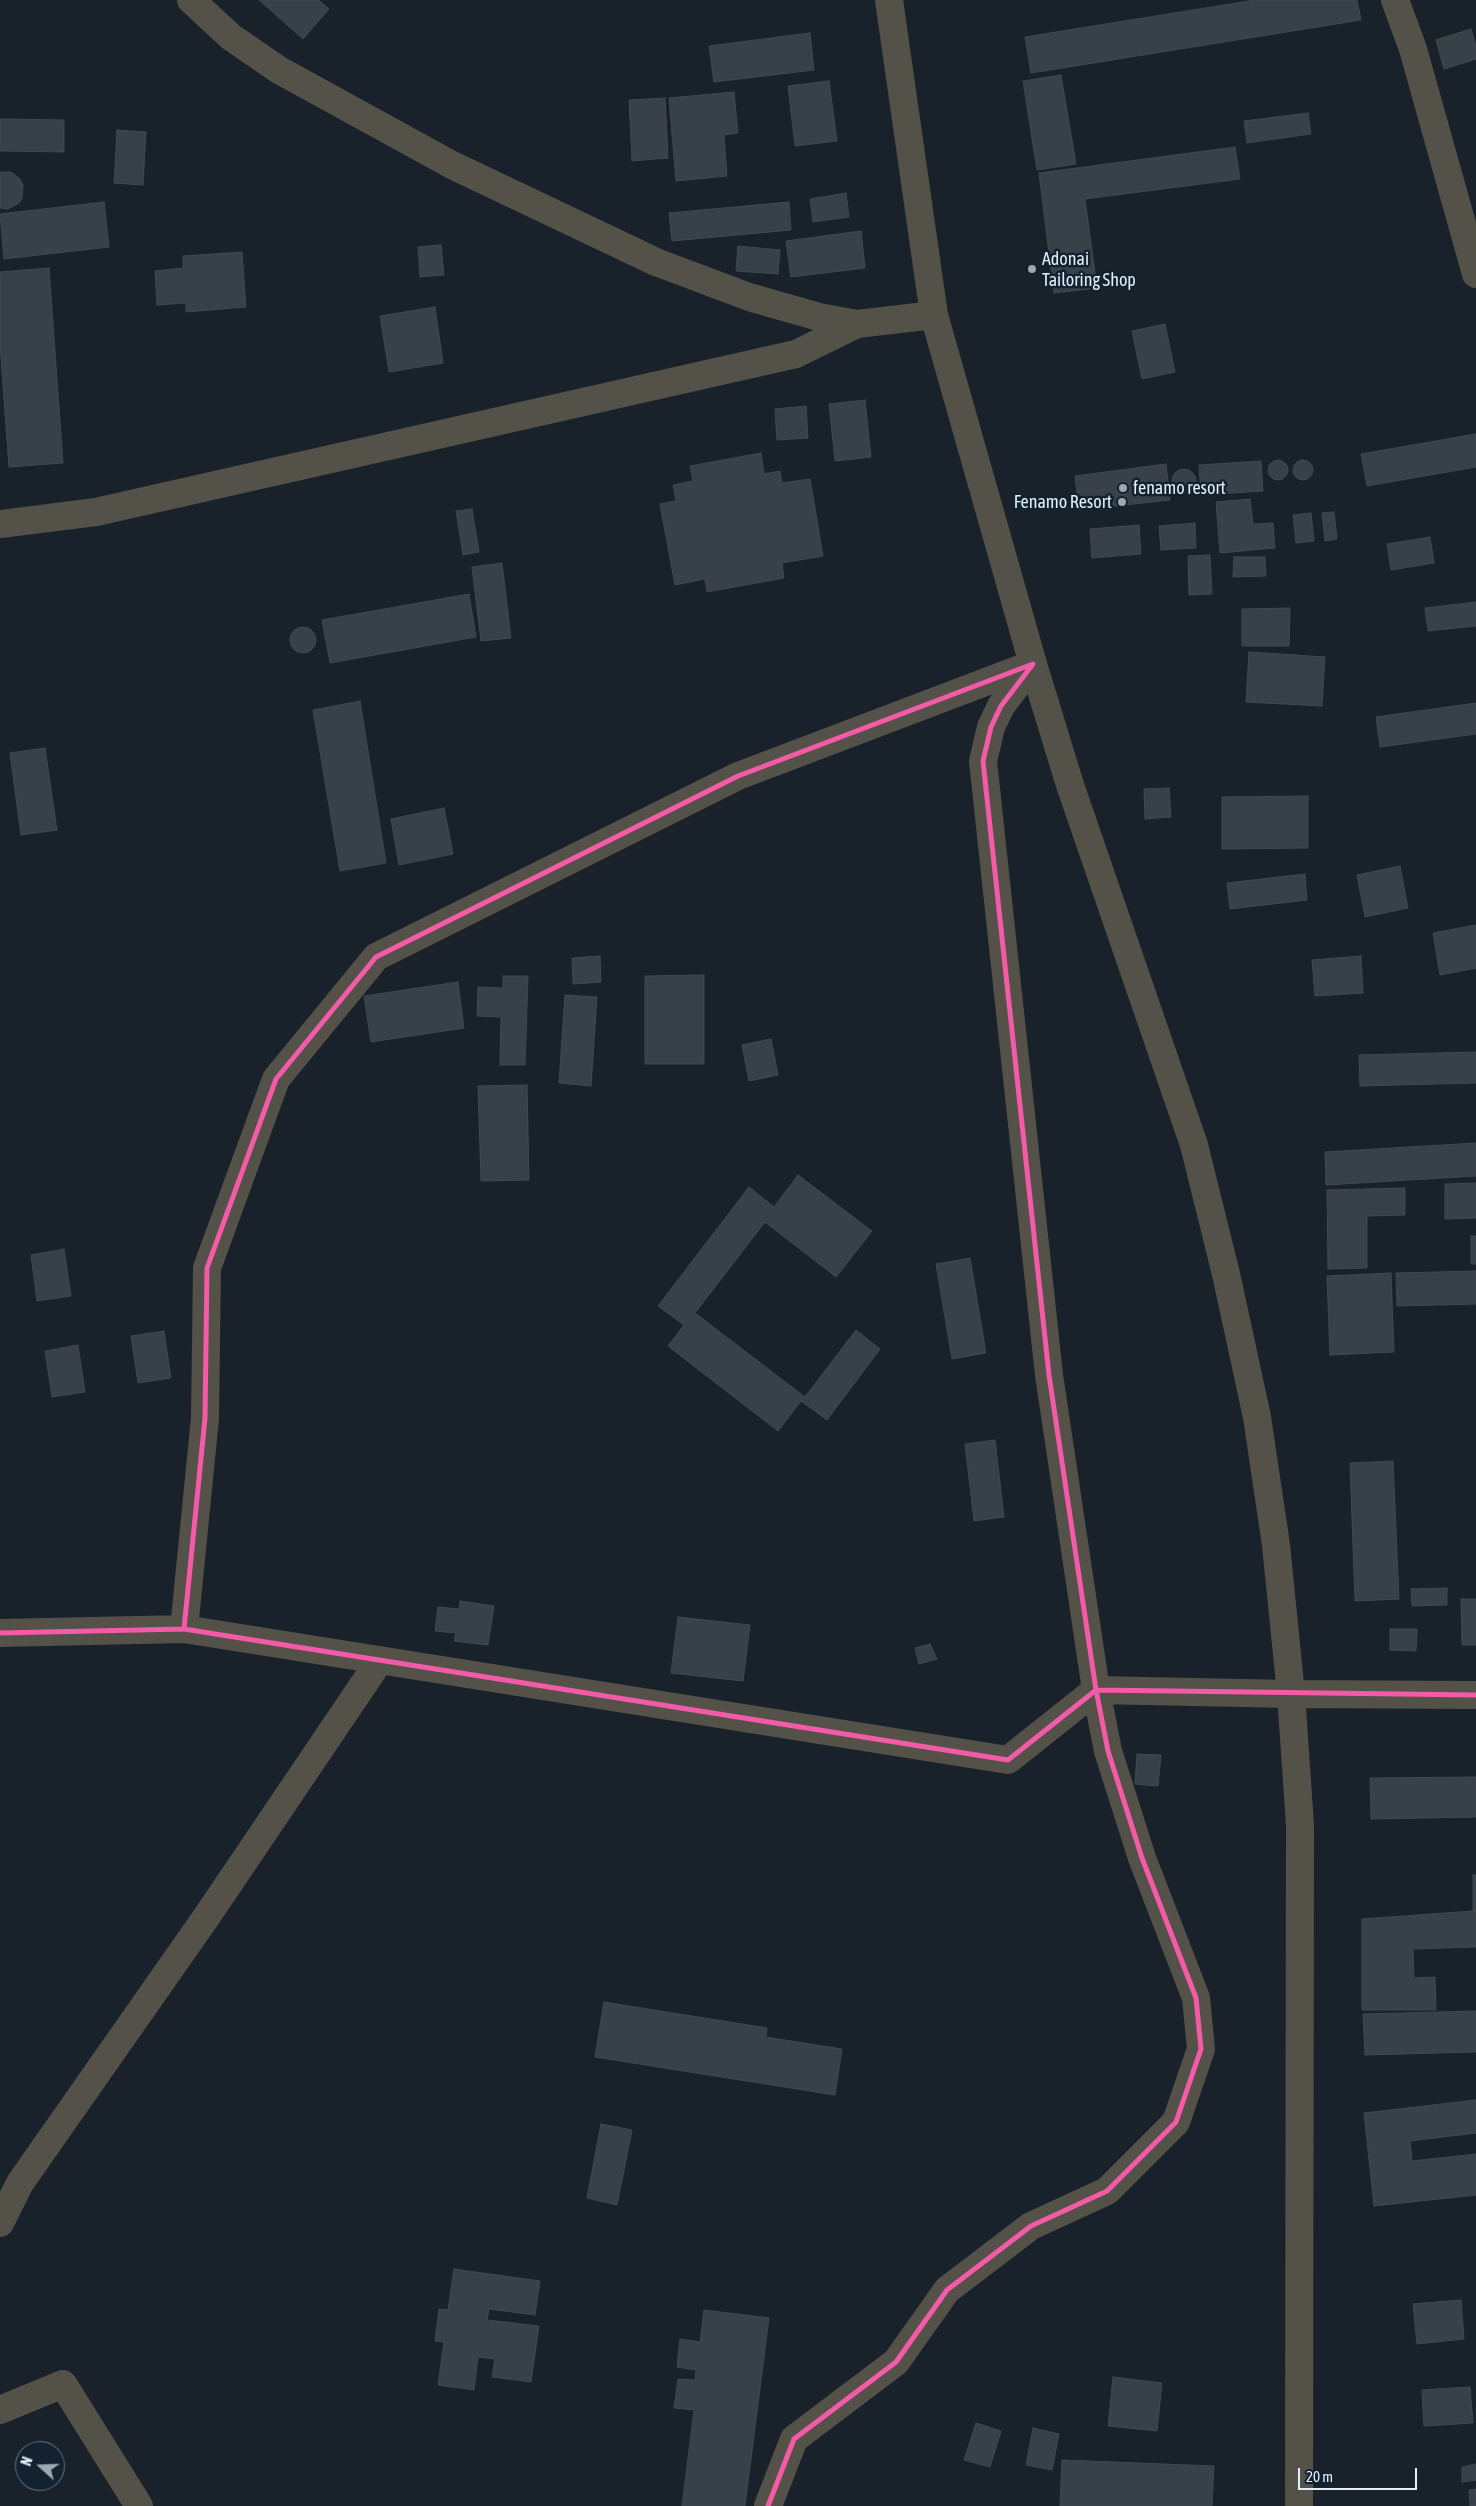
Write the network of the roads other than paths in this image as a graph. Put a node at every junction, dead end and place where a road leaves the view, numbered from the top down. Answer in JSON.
{"nodes":[{"id":1,"x":191,"y":0,"type":"edge"},
{"id":2,"x":889,"y":0,"type":"edge"},
{"id":3,"x":1394,"y":0,"type":"edge"},
{"id":4,"x":1476,"y":274,"type":"edge"},
{"id":5,"x":934,"y":314,"type":"junction"},
{"id":6,"x":857,"y":324,"type":"junction"},
{"id":7,"x":0,"y":524,"type":"edge"},
{"id":8,"x":1033,"y":664,"type":"junction"},
{"id":9,"x":184,"y":1629,"type":"junction"},
{"id":10,"x":0,"y":1633,"type":"edge"},
{"id":11,"x":380,"y":1660,"type":"junction"},
{"id":12,"x":1096,"y":1690,"type":"junction"},
{"id":13,"x":1291,"y":1694,"type":"junction"},
{"id":14,"x":1476,"y":1696,"type":"edge"},
{"id":15,"x":0,"y":2223,"type":"edge"},
{"id":16,"x":0,"y":2410,"type":"edge"},
{"id":17,"x":139,"y":2506,"type":"edge"},
{"id":18,"x":768,"y":2506,"type":"edge"},
{"id":19,"x":1299,"y":2506,"type":"edge"}],
"edges":[{"from":1,"to":6,"type":"street"},
{"from":2,"to":5,"type":"street"},
{"from":3,"to":4,"type":"street"},
{"from":5,"to":6,"type":"street"},
{"from":5,"to":8,"type":"street"},
{"from":6,"to":7,"type":"street"},
{"from":8,"to":9,"type":"street"},
{"from":8,"to":12,"type":"street"},
{"from":8,"to":13,"type":"street"},
{"from":9,"to":10,"type":"street"},
{"from":9,"to":11,"type":"street"},
{"from":11,"to":12,"type":"street"},
{"from":11,"to":15,"type":"street"},
{"from":12,"to":13,"type":"street"},
{"from":12,"to":18,"type":"street"},
{"from":13,"to":14,"type":"street"},
{"from":13,"to":19,"type":"street"},
{"from":16,"to":17,"type":"street"}]}
